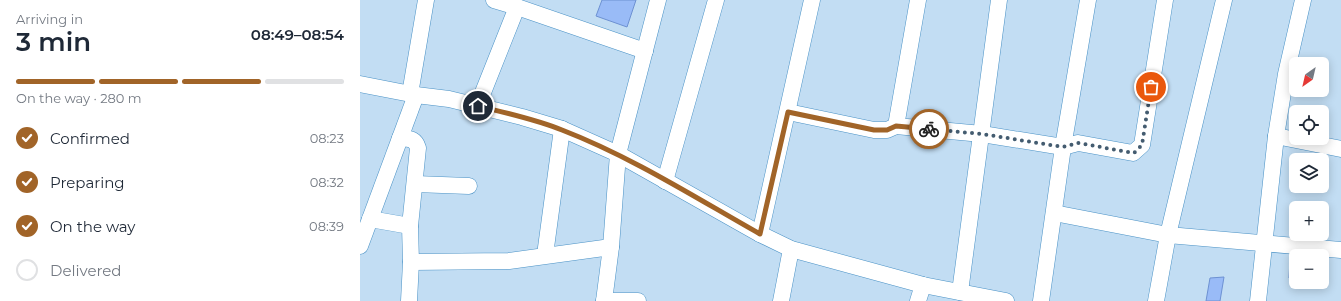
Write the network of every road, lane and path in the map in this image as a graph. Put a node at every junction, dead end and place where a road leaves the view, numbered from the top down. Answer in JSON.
{"nodes":[{"id":1,"x":426,"y":0,"type":"edge"},
{"id":2,"x":494,"y":0,"type":"edge"},
{"id":3,"x":658,"y":0,"type":"edge"},
{"id":4,"x":716,"y":0,"type":"edge"},
{"id":5,"x":812,"y":0,"type":"edge"},
{"id":6,"x":918,"y":0,"type":"edge"},
{"id":7,"x":999,"y":0,"type":"edge"},
{"id":8,"x":1088,"y":0,"type":"edge"},
{"id":9,"x":1165,"y":0,"type":"edge"},
{"id":10,"x":1224,"y":0,"type":"edge"},
{"id":11,"x":1303,"y":0,"type":"edge"},
{"id":12,"x":515,"y":4,"type":"edge"},
{"id":13,"x":645,"y":51,"type":"junction"},
{"id":14,"x":360,"y":84,"type":"edge"},
{"id":15,"x":413,"y":94,"type":"junction"},
{"id":16,"x":478,"y":106,"type":"junction"},
{"id":17,"x":788,"y":112,"type":"junction"},
{"id":18,"x":896,"y":126,"type":"junction"},
{"id":19,"x":562,"y":130,"type":"junction"},
{"id":20,"x":982,"y":134,"type":"junction"},
{"id":21,"x":1276,"y":136,"type":"junction"},
{"id":22,"x":400,"y":138,"type":"junction"},
{"id":23,"x":1063,"y":147,"type":"junction"},
{"id":24,"x":1341,"y":149,"type":"edge"},
{"id":25,"x":618,"y":154,"type":"junction"},
{"id":26,"x":665,"y":181,"type":"junction"},
{"id":27,"x":415,"y":184,"type":"junction"},
{"id":28,"x":469,"y":186,"type":"dead end"},
{"id":29,"x":1054,"y":213,"type":"junction"},
{"id":30,"x":365,"y":225,"type":"edge"},
{"id":31,"x":410,"y":226,"type":"junction"},
{"id":32,"x":760,"y":234,"type":"junction"},
{"id":33,"x":1168,"y":235,"type":"junction"},
{"id":34,"x":1264,"y":244,"type":"junction"},
{"id":35,"x":360,"y":246,"type":"edge"},
{"id":36,"x":611,"y":247,"type":"junction"},
{"id":37,"x":791,"y":249,"type":"junction"},
{"id":38,"x":1341,"y":250,"type":"edge"},
{"id":39,"x":545,"y":255,"type":"junction"},
{"id":40,"x":411,"y":262,"type":"junction"},
{"id":41,"x":923,"y":285,"type":"junction"},
{"id":42,"x":960,"y":292,"type":"junction"},
{"id":43,"x":409,"y":301,"type":"edge"},
{"id":44,"x":604,"y":301,"type":"edge"},
{"id":45,"x":638,"y":301,"type":"edge"},
{"id":46,"x":781,"y":301,"type":"edge"},
{"id":47,"x":918,"y":301,"type":"edge"},
{"id":48,"x":1006,"y":301,"type":"edge"},
{"id":49,"x":1041,"y":301,"type":"edge"},
{"id":50,"x":1156,"y":301,"type":"edge"},
{"id":51,"x":1258,"y":301,"type":"edge"}],
"edges":[{"from":1,"to":15,"type":"street"},
{"from":2,"to":12,"type":"street"},
{"from":3,"to":13,"type":"street"},
{"from":4,"to":26,"type":"street"},
{"from":5,"to":17,"type":"street"},
{"from":6,"to":18,"type":"street"},
{"from":7,"to":20,"type":"street"},
{"from":8,"to":23,"type":"street"},
{"from":9,"to":23,"type":"street"},
{"from":10,"to":33,"type":"street"},
{"from":11,"to":21,"type":"street"},
{"from":12,"to":13,"type":"street"},
{"from":12,"to":16,"type":"street"},
{"from":13,"to":25,"type":"street"},
{"from":14,"to":15,"type":"street"},
{"from":15,"to":16,"type":"street"},
{"from":15,"to":22,"type":"street"},
{"from":16,"to":19,"type":"street"},
{"from":17,"to":18,"type":"street"},
{"from":17,"to":32,"type":"street"},
{"from":18,"to":20,"type":"street"},
{"from":19,"to":25,"type":"street"},
{"from":19,"to":39,"type":"street"},
{"from":20,"to":23,"type":"street"},
{"from":20,"to":42,"type":"street"},
{"from":21,"to":24,"type":"street"},
{"from":21,"to":34,"type":"street"},
{"from":22,"to":27,"type":"street"},
{"from":22,"to":30,"type":"street"},
{"from":23,"to":29,"type":"street"},
{"from":25,"to":26,"type":"street"},
{"from":25,"to":36,"type":"street"},
{"from":26,"to":32,"type":"street"},
{"from":27,"to":28,"type":"street"},
{"from":27,"to":31,"type":"street"},
{"from":29,"to":33,"type":"street"},
{"from":29,"to":49,"type":"street"},
{"from":30,"to":31,"type":"street"},
{"from":30,"to":35,"type":"street"},
{"from":31,"to":40,"type":"street"},
{"from":32,"to":37,"type":"street"},
{"from":33,"to":34,"type":"street"},
{"from":33,"to":50,"type":"street"},
{"from":34,"to":38,"type":"street"},
{"from":34,"to":51,"type":"street"},
{"from":36,"to":39,"type":"street"},
{"from":36,"to":44,"type":"street"},
{"from":37,"to":41,"type":"street"},
{"from":37,"to":46,"type":"street"},
{"from":39,"to":40,"type":"street"},
{"from":40,"to":43,"type":"street"},
{"from":41,"to":42,"type":"street"},
{"from":41,"to":47,"type":"street"},
{"from":42,"to":48,"type":"street"},
{"from":44,"to":45,"type":"street"}]}
